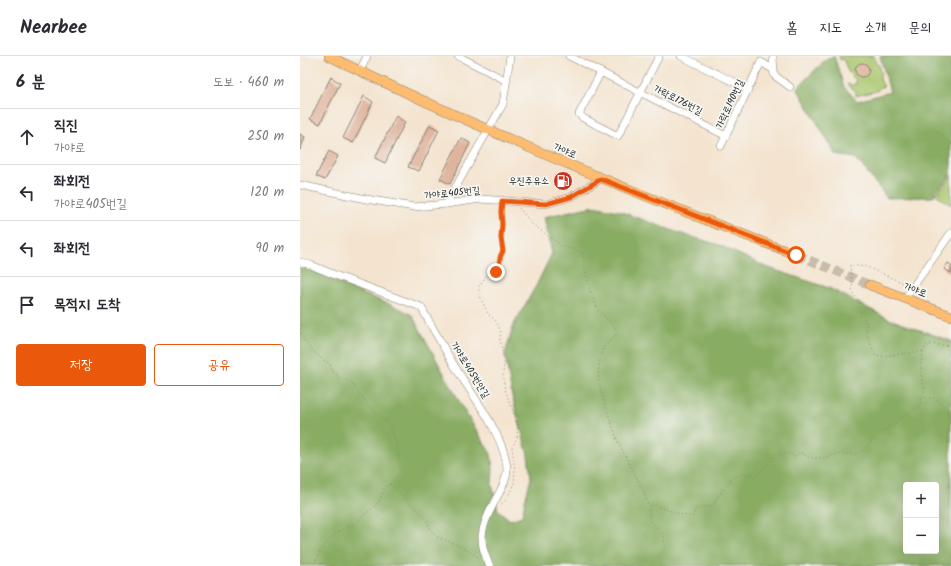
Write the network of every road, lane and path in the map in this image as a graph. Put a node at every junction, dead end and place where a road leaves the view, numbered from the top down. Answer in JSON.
{"nodes":[{"id":1,"x":330,"y":56,"type":"edge"},
{"id":2,"x":367,"y":56,"type":"edge"},
{"id":3,"x":458,"y":56,"type":"edge"},
{"id":4,"x":510,"y":56,"type":"edge"},
{"id":5,"x":569,"y":56,"type":"edge"},
{"id":6,"x":659,"y":56,"type":"edge"},
{"id":7,"x":681,"y":56,"type":"edge"},
{"id":8,"x":772,"y":56,"type":"edge"},
{"id":9,"x":774,"y":70,"type":"junction"},
{"id":10,"x":360,"y":71,"type":"junction"},
{"id":11,"x":601,"y":72,"type":"junction"},
{"id":12,"x":506,"y":81,"type":"junction"},
{"id":13,"x":790,"y":87,"type":"dead end"},
{"id":14,"x":748,"y":89,"type":"junction"},
{"id":15,"x":641,"y":92,"type":"junction"},
{"id":16,"x":488,"y":130,"type":"junction"},
{"id":17,"x":726,"y":136,"type":"junction"},
{"id":18,"x":722,"y":146,"type":"dead end"},
{"id":19,"x":601,"y":179,"type":"junction"},
{"id":20,"x":300,"y":185,"type":"edge"},
{"id":21,"x":502,"y":201,"type":"junction"},
{"id":22,"x":446,"y":204,"type":"junction"},
{"id":23,"x":515,"y":206,"type":"dead end"},
{"id":24,"x":951,"y":233,"type":"edge"},
{"id":25,"x":796,"y":255,"type":"tunnel mouth"},
{"id":26,"x":300,"y":262,"type":"edge"},
{"id":27,"x":870,"y":285,"type":"tunnel mouth"},
{"id":28,"x":913,"y":287,"type":"junction"},
{"id":29,"x":905,"y":298,"type":"junction"},
{"id":30,"x":951,"y":316,"type":"edge"},
{"id":31,"x":300,"y":325,"type":"edge"},
{"id":32,"x":951,"y":346,"type":"edge"},
{"id":33,"x":923,"y":352,"type":"junction"},
{"id":34,"x":921,"y":398,"type":"junction"},
{"id":35,"x":951,"y":417,"type":"edge"},
{"id":36,"x":517,"y":438,"type":"dead end"},
{"id":37,"x":390,"y":484,"type":"junction"},
{"id":38,"x":651,"y":505,"type":"junction"},
{"id":39,"x":313,"y":566,"type":"edge"},
{"id":40,"x":490,"y":566,"type":"edge"},
{"id":41,"x":659,"y":566,"type":"edge"}],
"edges":[{"from":1,"to":10,"type":"main road","name":"가야로"},
{"from":2,"to":10,"type":"street"},
{"from":3,"to":12,"type":"street"},
{"from":4,"to":12,"type":"street"},
{"from":5,"to":11,"type":"street","name":"가락로176번길"},
{"from":6,"to":15,"type":"street","name":"가락로176번길"},
{"from":7,"to":14,"type":"street"},
{"from":8,"to":9,"type":"street"},
{"from":9,"to":13,"type":"street"},
{"from":9,"to":14,"type":"street","name":"가락로190번길"},
{"from":10,"to":16,"type":"main road","name":"가야로"},
{"from":11,"to":15,"type":"street","name":"가락로176번길"},
{"from":11,"to":15,"type":"street","name":"가락로176번길"},
{"from":12,"to":16,"type":"street"},
{"from":14,"to":17,"type":"street","name":"가락로190번길"},
{"from":15,"to":17,"type":"street","name":"가락로176번길"},
{"from":16,"to":19,"type":"main road","name":"가야로"},
{"from":16,"to":22,"type":"street"},
{"from":17,"to":18,"type":"street","name":"가락로190번길"},
{"from":19,"to":21,"type":"street","name":"가야로405번길"},
{"from":19,"to":25,"type":"main road","name":"가야로"},
{"from":20,"to":22,"type":"street","name":"가야로405번길"},
{"from":21,"to":22,"type":"street","name":"가야로405번길"},
{"from":21,"to":36,"type":"path"},
{"from":23,"to":38,"type":"path"},
{"from":24,"to":28,"type":"street"},
{"from":26,"to":40,"type":"street","name":"가야로405번안길"},
{"from":27,"to":29,"type":"main road","name":"가야로"},
{"from":28,"to":29,"type":"street"},
{"from":28,"to":33,"type":"path"},
{"from":29,"to":30,"type":"main road","name":"가야로"},
{"from":31,"to":37,"type":"path"},
{"from":32,"to":33,"type":"path"},
{"from":33,"to":34,"type":"path"},
{"from":34,"to":35,"type":"path"},
{"from":34,"to":38,"type":"path"},
{"from":37,"to":39,"type":"path"},
{"from":37,"to":40,"type":"path"},
{"from":38,"to":41,"type":"path"}]}
